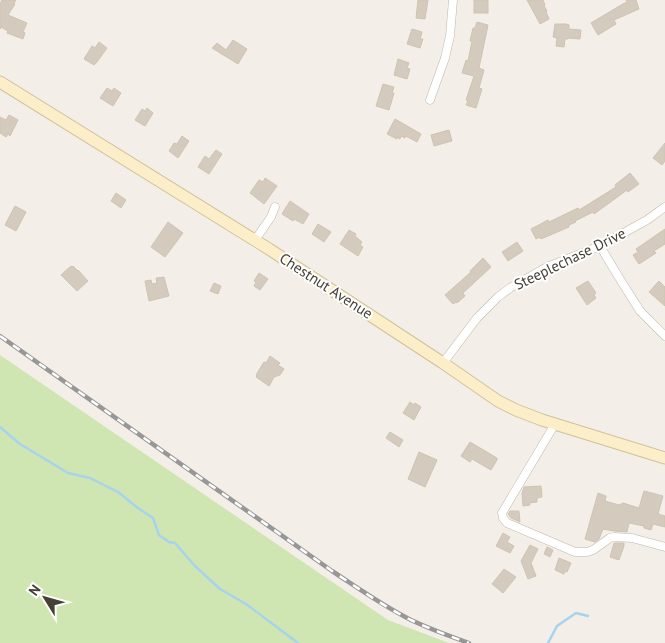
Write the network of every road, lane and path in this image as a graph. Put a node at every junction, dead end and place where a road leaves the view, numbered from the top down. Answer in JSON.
{"nodes":[{"id":1,"x":453,"y":0,"type":"edge"},
{"id":2,"x":0,"y":82,"type":"edge"},
{"id":3,"x":430,"y":100,"type":"dead end"},
{"id":4,"x":275,"y":207,"type":"dead end"},
{"id":5,"x":665,"y":207,"type":"edge"},
{"id":6,"x":255,"y":240,"type":"junction"},
{"id":7,"x":600,"y":246,"type":"junction"},
{"id":8,"x":665,"y":336,"type":"edge"},
{"id":9,"x":443,"y":363,"type":"junction"},
{"id":10,"x":556,"y":424,"type":"junction"},
{"id":11,"x":665,"y":458,"type":"edge"},
{"id":12,"x":665,"y":547,"type":"edge"}],
"edges":[{"from":1,"to":3,"type":"street"},
{"from":2,"to":6,"type":"street","name":"Chestnut Avenue"},
{"from":4,"to":6,"type":"street"},
{"from":5,"to":7,"type":"street","name":"Steeplechase Drive"},
{"from":6,"to":9,"type":"street","name":"Chestnut Avenue"},
{"from":7,"to":8,"type":"street"},
{"from":7,"to":9,"type":"street","name":"Steeplechase Drive"},
{"from":9,"to":10,"type":"street","name":"Chestnut Avenue"},
{"from":10,"to":11,"type":"street","name":"Chestnut Avenue"},
{"from":10,"to":12,"type":"street"}]}
